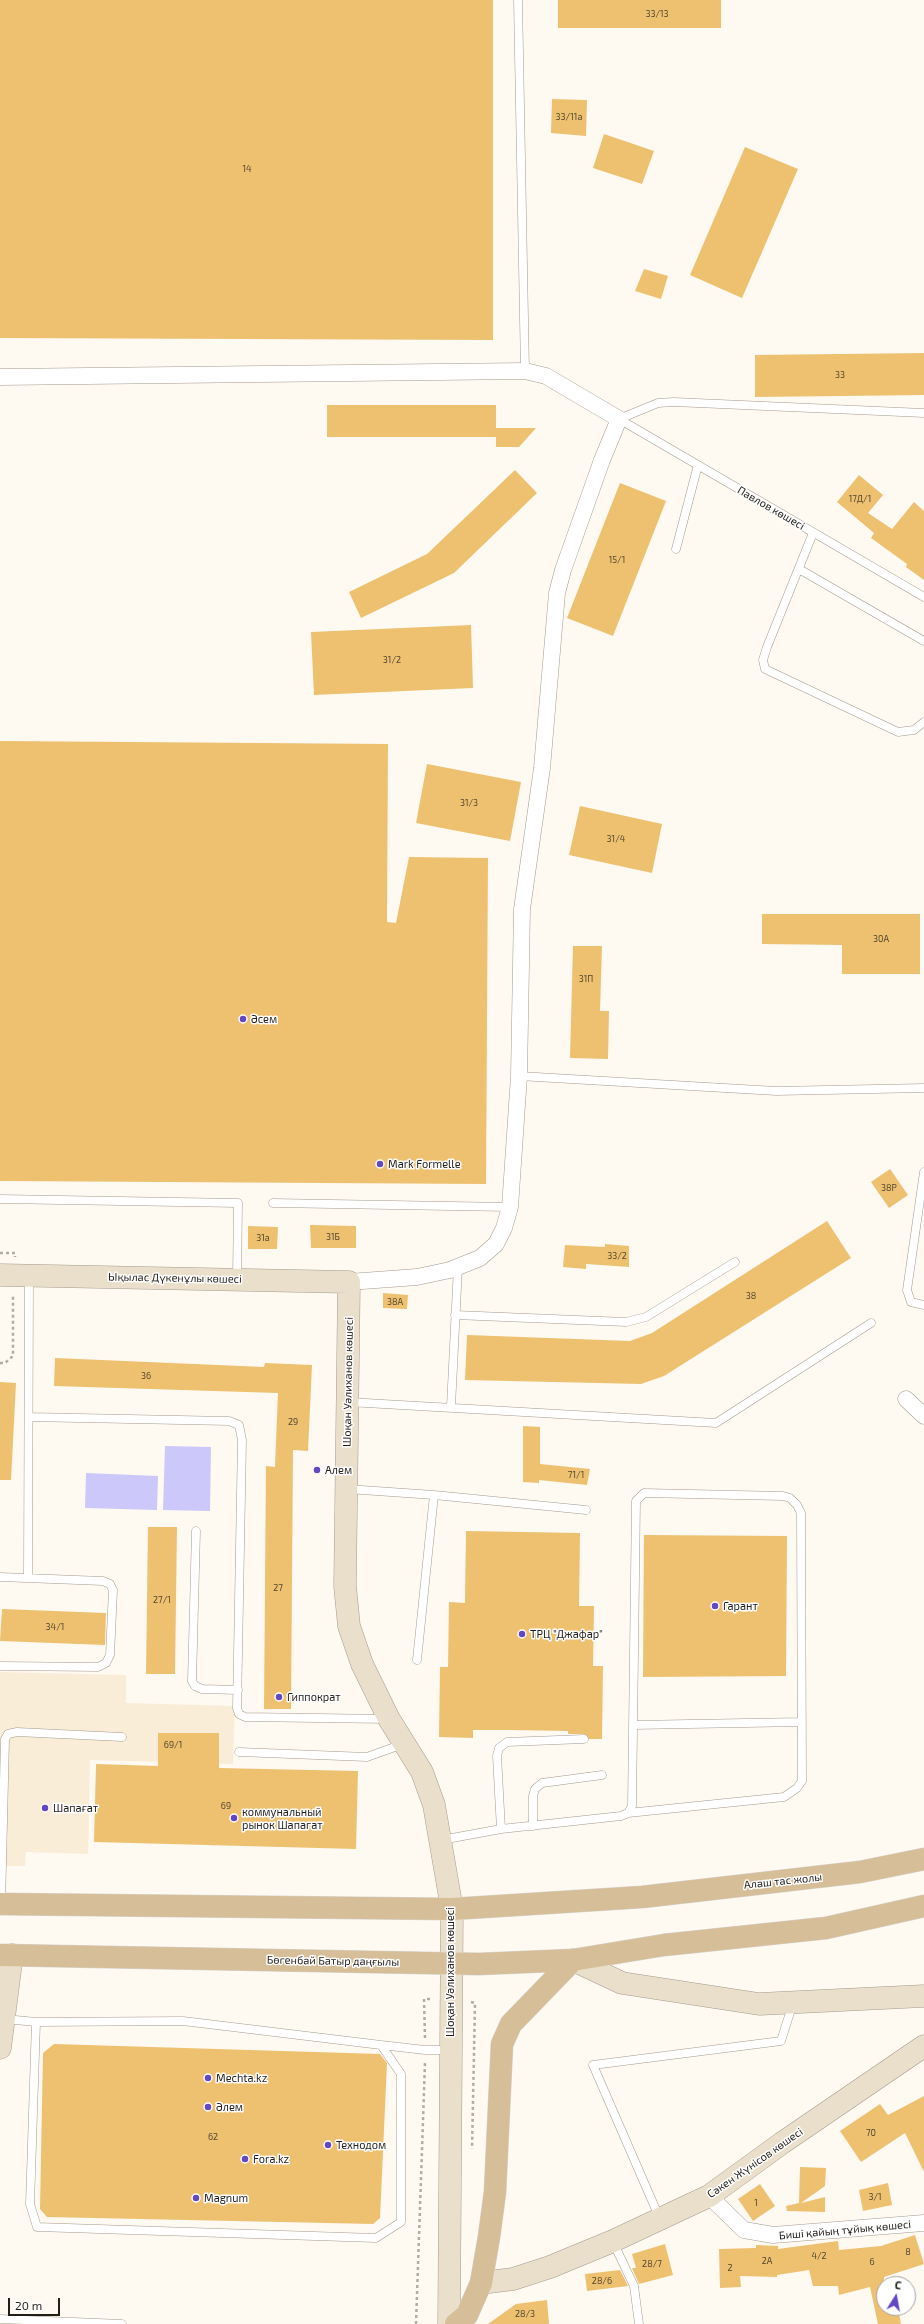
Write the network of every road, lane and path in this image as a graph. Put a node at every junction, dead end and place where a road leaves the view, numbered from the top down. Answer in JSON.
{"nodes":[{"id":1,"x":518,"y":0,"type":"edge"},
{"id":2,"x":525,"y":371,"type":"junction"},
{"id":3,"x":0,"y":377,"type":"edge"},
{"id":4,"x":924,"y":413,"type":"edge"},
{"id":5,"x":619,"y":419,"type":"junction"},
{"id":6,"x":698,"y":465,"type":"junction"},
{"id":7,"x":813,"y":532,"type":"junction"},
{"id":8,"x":676,"y":549,"type":"dead end"},
{"id":9,"x":799,"y":569,"type":"junction"},
{"id":10,"x":924,"y":597,"type":"edge"},
{"id":11,"x":924,"y":641,"type":"edge"},
{"id":12,"x":924,"y":722,"type":"edge"},
{"id":13,"x":520,"y":1076,"type":"junction"},
{"id":14,"x":924,"y":1088,"type":"edge"},
{"id":15,"x":924,"y":1172,"type":"edge"},
{"id":16,"x":0,"y":1199,"type":"edge"},
{"id":17,"x":273,"y":1203,"type":"dead end"},
{"id":18,"x":510,"y":1207,"type":"junction"},
{"id":19,"x":0,"y":1253,"type":"edge"},
{"id":20,"x":735,"y":1262,"type":"dead end"},
{"id":21,"x":458,"y":1267,"type":"junction"},
{"id":22,"x":14,"y":1275,"type":"edge"},
{"id":23,"x":237,"y":1280,"type":"junction"},
{"id":24,"x":349,"y":1282,"type":"junction"},
{"id":25,"x":924,"y":1305,"type":"edge"},
{"id":26,"x":455,"y":1315,"type":"junction"},
{"id":27,"x":871,"y":1323,"type":"dead end"},
{"id":28,"x":0,"y":1363,"type":"edge"},
{"id":29,"x":906,"y":1399,"type":"dead end"},
{"id":30,"x":347,"y":1402,"type":"junction"},
{"id":31,"x":450,"y":1406,"type":"junction"},
{"id":32,"x":924,"y":1416,"type":"edge"},
{"id":33,"x":29,"y":1417,"type":"junction"},
{"id":34,"x":346,"y":1489,"type":"junction"},
{"id":35,"x":434,"y":1495,"type":"junction"},
{"id":36,"x":586,"y":1510,"type":"dead end"},
{"id":37,"x":196,"y":1531,"type":"dead end"},
{"id":38,"x":0,"y":1577,"type":"edge"},
{"id":39,"x":28,"y":1578,"type":"junction"},
{"id":40,"x":417,"y":1660,"type":"dead end"},
{"id":41,"x":0,"y":1666,"type":"edge"},
{"id":42,"x":238,"y":1690,"type":"junction"},
{"id":43,"x":389,"y":1719,"type":"junction"},
{"id":44,"x":802,"y":1722,"type":"junction"},
{"id":45,"x":633,"y":1725,"type":"junction"},
{"id":46,"x":122,"y":1737,"type":"dead end"},
{"id":47,"x":584,"y":1739,"type":"dead end"},
{"id":48,"x":404,"y":1743,"type":"junction"},
{"id":49,"x":239,"y":1752,"type":"dead end"},
{"id":50,"x":602,"y":1775,"type":"dead end"},
{"id":51,"x":628,"y":1813,"type":"junction"},
{"id":52,"x":533,"y":1826,"type":"junction"},
{"id":53,"x":501,"y":1829,"type":"junction"},
{"id":54,"x":441,"y":1840,"type":"junction"},
{"id":55,"x":924,"y":1859,"type":"edge"},
{"id":56,"x":1,"y":1904,"type":"edge"},
{"id":57,"x":924,"y":1906,"type":"edge"},
{"id":58,"x":452,"y":1910,"type":"junction"},
{"id":59,"x":6,"y":1955,"type":"edge"},
{"id":60,"x":573,"y":1960,"type":"junction"},
{"id":61,"x":451,"y":1963,"type":"junction"},
{"id":62,"x":924,"y":1996,"type":"edge"},
{"id":63,"x":794,"y":2002,"type":"junction"},
{"id":64,"x":4,"y":2019,"type":"junction"},
{"id":65,"x":36,"y":2022,"type":"junction"},
{"id":66,"x":381,"y":2045,"type":"junction"},
{"id":67,"x":924,"y":2046,"type":"edge"},
{"id":68,"x":0,"y":2048,"type":"edge"},
{"id":69,"x":450,"y":2050,"type":"junction"},
{"id":70,"x":709,"y":2196,"type":"junction"},
{"id":71,"x":660,"y":2219,"type":"junction"},
{"id":72,"x":924,"y":2223,"type":"edge"},
{"id":73,"x":613,"y":2241,"type":"junction"},
{"id":74,"x":481,"y":2282,"type":"junction"},
{"id":75,"x":0,"y":2319,"type":"edge"},
{"id":76,"x":45,"y":2322,"type":"edge"},
{"id":77,"x":122,"y":2324,"type":"edge"},
{"id":78,"x":449,"y":2324,"type":"edge"},
{"id":79,"x":456,"y":2324,"type":"edge"},
{"id":80,"x":639,"y":2324,"type":"edge"}],
"edges":[{"from":1,"to":2,"type":"lane"},
{"from":2,"to":3,"type":"street"},
{"from":2,"to":5,"type":"street"},
{"from":4,"to":5,"type":"lane"},
{"from":5,"to":6,"type":"lane","name":"Павлов көшесі"},
{"from":5,"to":13,"type":"street"},
{"from":6,"to":7,"type":"lane","name":"Павлов көшесі"},
{"from":6,"to":8,"type":"lane"},
{"from":7,"to":9,"type":"lane"},
{"from":7,"to":10,"type":"lane","name":"Павлов көшесі"},
{"from":9,"to":11,"type":"lane"},
{"from":9,"to":12,"type":"lane"},
{"from":13,"to":14,"type":"lane"},
{"from":13,"to":18,"type":"street"},
{"from":15,"to":25,"type":"lane"},
{"from":16,"to":23,"type":"lane"},
{"from":17,"to":18,"type":"lane"},
{"from":18,"to":21,"type":"street"},
{"from":19,"to":22,"type":"path"},
{"from":20,"to":26,"type":"lane"},
{"from":21,"to":24,"type":"street"},
{"from":21,"to":26,"type":"lane"},
{"from":22,"to":23,"type":"street","name":"Ықылас Дүкенұлы көшесі"},
{"from":22,"to":28,"type":"path"},
{"from":22,"to":33,"type":"lane"},
{"from":23,"to":24,"type":"street","name":"Ықылас Дүкенұлы көшесі"},
{"from":24,"to":30,"type":"street","name":"Шоқан Уәлиханов көшесі"},
{"from":26,"to":31,"type":"lane"},
{"from":27,"to":31,"type":"lane"},
{"from":29,"to":32,"type":"street"},
{"from":30,"to":31,"type":"lane"},
{"from":30,"to":34,"type":"street","name":"Шоқан Уәлиханов көшесі"},
{"from":33,"to":39,"type":"lane"},
{"from":33,"to":42,"type":"lane"},
{"from":34,"to":35,"type":"lane"},
{"from":34,"to":43,"type":"street","name":"Шоқан Уәлиханов көшесі"},
{"from":35,"to":36,"type":"lane"},
{"from":35,"to":40,"type":"lane"},
{"from":37,"to":42,"type":"lane"},
{"from":38,"to":39,"type":"lane"},
{"from":39,"to":41,"type":"lane"},
{"from":42,"to":43,"type":"lane"},
{"from":43,"to":48,"type":"street","name":"Шоқан Уәлиханов көшесі"},
{"from":44,"to":45,"type":"lane"},
{"from":44,"to":45,"type":"lane"},
{"from":44,"to":51,"type":"lane"},
{"from":45,"to":51,"type":"lane"},
{"from":46,"to":56,"type":"lane"},
{"from":47,"to":53,"type":"lane"},
{"from":48,"to":49,"type":"lane"},
{"from":48,"to":54,"type":"street","name":"Шоқан Уәлиханов көшесі"},
{"from":50,"to":52,"type":"lane"},
{"from":51,"to":52,"type":"lane"},
{"from":52,"to":53,"type":"lane"},
{"from":53,"to":54,"type":"lane"},
{"from":54,"to":58,"type":"street","name":"Шоқан Уәлиханов көшесі"},
{"from":55,"to":58,"type":"main road","name":"Алаш тас жолы"},
{"from":56,"to":58,"type":"main road"},
{"from":57,"to":60,"type":"main road","name":"Бөгенбай Батыр даңғылы"},
{"from":58,"to":61,"type":"street","name":"Шоқан Уәлиханов көшесі"},
{"from":59,"to":61,"type":"main road","name":"Бөгенбай Батыр даңғылы"},
{"from":59,"to":64,"type":"street"},
{"from":60,"to":61,"type":"main road","name":"Бөгенбай Батыр даңғылы"},
{"from":60,"to":63,"type":"street"},
{"from":60,"to":74,"type":"main road"},
{"from":61,"to":69,"type":"street","name":"Шоқан Уәлиханов көшесі"},
{"from":62,"to":63,"type":"street"},
{"from":63,"to":71,"type":"lane"},
{"from":64,"to":65,"type":"lane"},
{"from":64,"to":68,"type":"street"},
{"from":65,"to":66,"type":"lane"},
{"from":65,"to":66,"type":"lane"},
{"from":66,"to":69,"type":"lane"},
{"from":67,"to":70,"type":"street","name":"Сәкен Жүнісов көшесі"},
{"from":69,"to":78,"type":"street","name":"Шоқан Уәлиханов көшесі"},
{"from":70,"to":71,"type":"street","name":"Сәкен Жүнісов көшесі"},
{"from":70,"to":72,"type":"street","name":"Биші қайың тұйық көшесі"},
{"from":71,"to":73,"type":"street","name":"Сәкен Жүнісов көшесі"},
{"from":73,"to":74,"type":"street","name":"Сәкен Жүнісов көшесі"},
{"from":73,"to":80,"type":"lane"},
{"from":74,"to":79,"type":"main road"},
{"from":75,"to":76,"type":"lane"},
{"from":76,"to":77,"type":"lane"}]}
